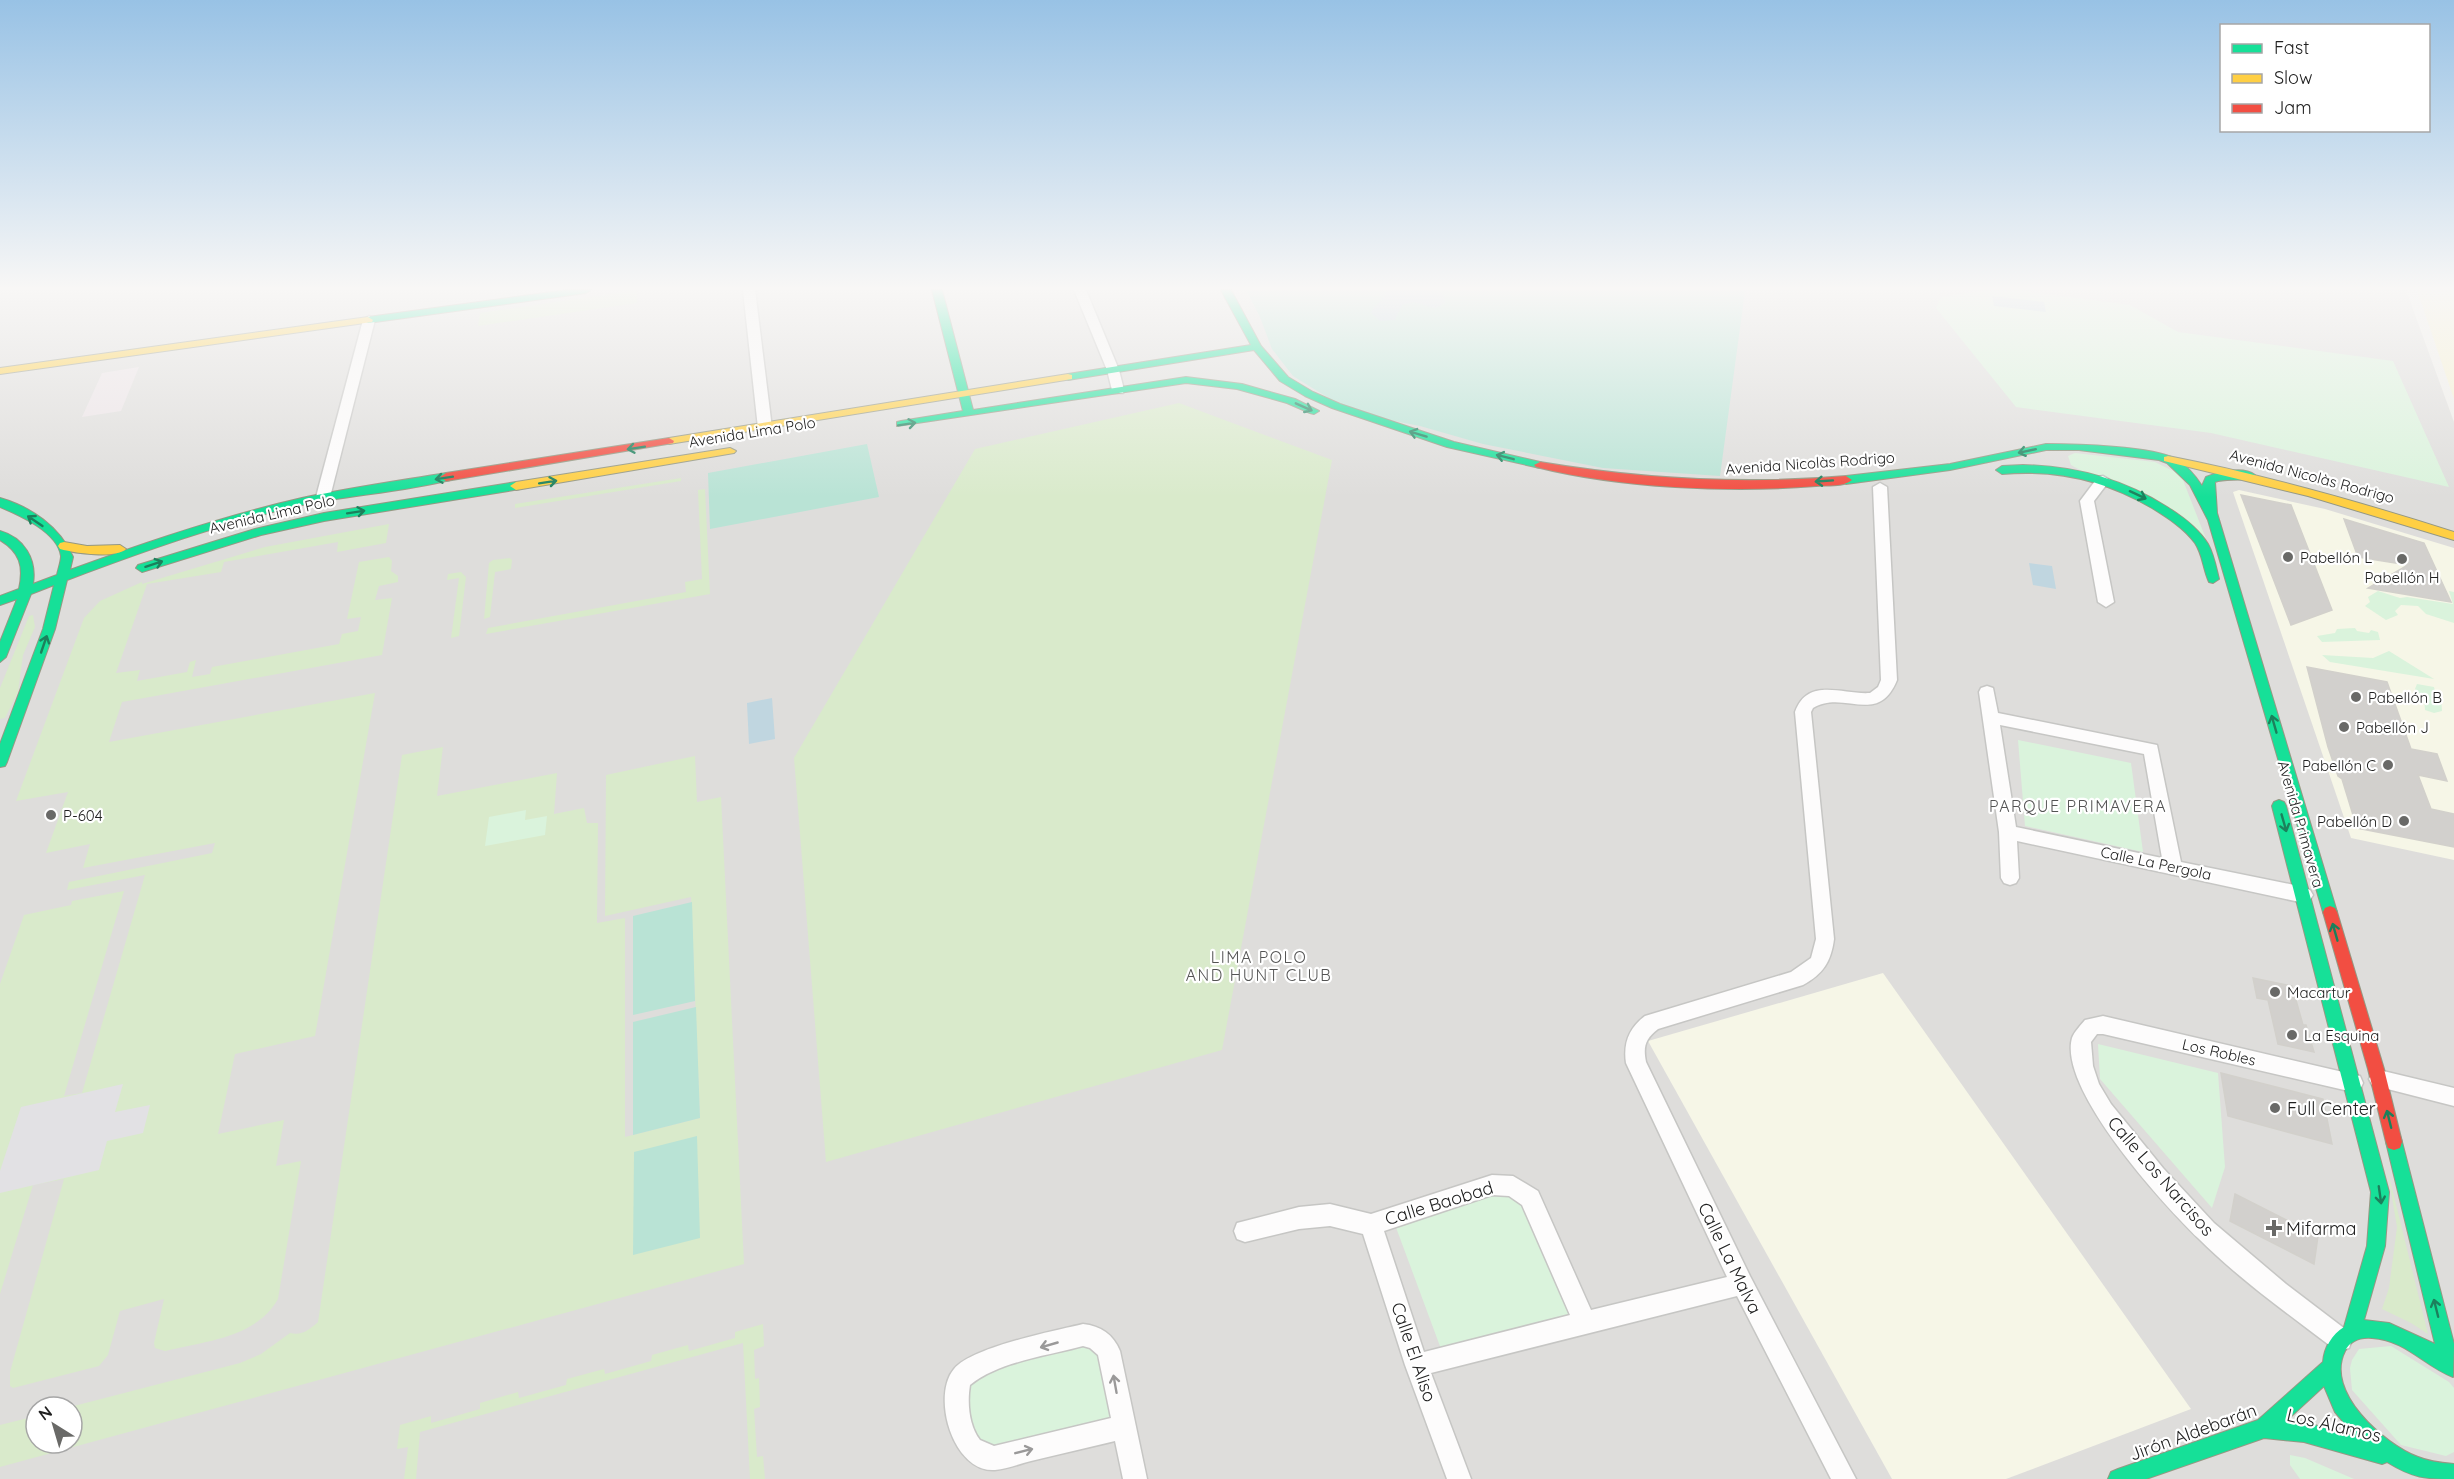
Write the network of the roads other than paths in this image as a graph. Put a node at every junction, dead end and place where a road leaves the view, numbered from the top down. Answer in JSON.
{"nodes":[{"id":1,"x":88,"y":359,"type":"edge"},
{"id":2,"x":359,"y":359,"type":"edge"},
{"id":3,"x":757,"y":359,"type":"edge"},
{"id":4,"x":956,"y":359,"type":"edge"},
{"id":5,"x":1108,"y":359,"type":"edge"},
{"id":6,"x":1192,"y":359,"type":"edge"},
{"id":7,"x":1267,"y":359,"type":"edge"},
{"id":8,"x":1187,"y":360,"type":"junction"},
{"id":9,"x":1234,"y":365,"type":"dead end"},
{"id":10,"x":1113,"y":370,"type":"junction"},
{"id":11,"x":1257,"y":370,"type":"dead end"},
{"id":12,"x":0,"y":372,"type":"edge"},
{"id":13,"x":1283,"y":378,"type":"junction"},
{"id":14,"x":1118,"y":390,"type":"junction"},
{"id":15,"x":966,"y":395,"type":"junction"},
{"id":16,"x":969,"y":414,"type":"junction"},
{"id":17,"x":1333,"y":420,"type":"dead end"},
{"id":18,"x":883,"y":427,"type":"dead end"},
{"id":19,"x":765,"y":428,"type":"junction"},
{"id":20,"x":667,"y":443,"type":"junction"},
{"id":21,"x":2084,"y":448,"type":"junction"},
{"id":22,"x":745,"y":449,"type":"dead end"},
{"id":23,"x":1439,"y":456,"type":"dead end"},
{"id":24,"x":2168,"y":459,"type":"junction"},
{"id":25,"x":668,"y":462,"type":"junction"},
{"id":26,"x":2074,"y":472,"type":"junction"},
{"id":27,"x":2249,"y":475,"type":"junction"},
{"id":28,"x":2103,"y":480,"type":"junction"},
{"id":29,"x":1880,"y":487,"type":"junction"},
{"id":30,"x":323,"y":497,"type":"junction"},
{"id":31,"x":0,"y":502,"type":"edge"},
{"id":32,"x":2212,"y":512,"type":"junction"},
{"id":33,"x":0,"y":535,"type":"edge"},
{"id":34,"x":2454,"y":536,"type":"edge"},
{"id":35,"x":151,"y":545,"type":"junction"},
{"id":36,"x":64,"y":546,"type":"junction"},
{"id":37,"x":134,"y":570,"type":"dead end"},
{"id":38,"x":64,"y":576,"type":"junction"},
{"id":39,"x":24,"y":591,"type":"junction"},
{"id":40,"x":64,"y":595,"type":"junction"},
{"id":41,"x":2219,"y":595,"type":"dead end"},
{"id":42,"x":0,"y":601,"type":"edge"},
{"id":43,"x":2106,"y":602,"type":"dead end"},
{"id":44,"x":18,"y":611,"type":"junction"},
{"id":45,"x":0,"y":618,"type":"edge"},
{"id":46,"x":0,"y":657,"type":"edge"},
{"id":47,"x":1987,"y":692,"type":"dead end"},
{"id":48,"x":1990,"y":717,"type":"junction"},
{"id":49,"x":15,"y":725,"type":"junction"},
{"id":50,"x":0,"y":728,"type":"edge"},
{"id":51,"x":0,"y":762,"type":"edge"},
{"id":52,"x":2275,"y":792,"type":"dead end"},
{"id":53,"x":2007,"y":832,"type":"junction"},
{"id":54,"x":2173,"y":867,"type":"junction"},
{"id":55,"x":2010,"y":878,"type":"dead end"},
{"id":56,"x":2304,"y":895,"type":"junction"},
{"id":57,"x":2086,"y":1031,"type":"joint"},
{"id":58,"x":2379,"y":1079,"type":"junction"},
{"id":59,"x":2353,"y":1083,"type":"junction"},
{"id":60,"x":2454,"y":1097,"type":"edge"},
{"id":61,"x":1371,"y":1225,"type":"junction"},
{"id":62,"x":1245,"y":1231,"type":"dead end"},
{"id":63,"x":1742,"y":1284,"type":"junction"},
{"id":64,"x":1585,"y":1323,"type":"junction"},
{"id":65,"x":2346,"y":1337,"type":"junction"},
{"id":66,"x":1417,"y":1365,"type":"junction"},
{"id":67,"x":2332,"y":1366,"type":"junction"},
{"id":68,"x":2452,"y":1367,"type":"edge"},
{"id":69,"x":1123,"y":1427,"type":"junction"},
{"id":70,"x":2264,"y":1428,"type":"junction"},
{"id":71,"x":2401,"y":1461,"type":"junction"},
{"id":72,"x":2454,"y":1474,"type":"edge"},
{"id":73,"x":1135,"y":1479,"type":"edge"},
{"id":74,"x":1459,"y":1479,"type":"edge"},
{"id":75,"x":1844,"y":1479,"type":"edge"},
{"id":76,"x":2118,"y":1479,"type":"edge"},
{"id":77,"x":2417,"y":1479,"type":"edge"}],
"edges":[{"from":1,"to":12,"type":"main road"},
{"from":2,"to":30,"type":"street"},
{"from":3,"to":19,"type":"street"},
{"from":4,"to":15,"type":"main road"},
{"from":5,"to":10,"type":"street"},
{"from":6,"to":8,"type":"main road","name":"Avenida Lima Polo"},
{"from":7,"to":13,"type":"main road","name":"Avenida Nicolàs Rodrigo"},
{"from":8,"to":9,"type":"main road","name":"Avenida Lima Polo"},
{"from":8,"to":10,"type":"main road","name":"Avenida Lima Polo"},
{"from":10,"to":14,"type":"street"},
{"from":10,"to":15,"type":"main road","name":"Avenida Lima Polo"},
{"from":11,"to":13,"type":"main road"},
{"from":21,"to":13,"type":"main road","name":"Avenida Nicolàs Rodrigo","one_way":true},
{"from":14,"to":16,"type":"main road"},
{"from":14,"to":17,"type":"main road","one_way":true},
{"from":15,"to":16,"type":"main road"},
{"from":15,"to":19,"type":"main road","name":"Avenida Lima Polo"},
{"from":18,"to":16,"type":"main road","one_way":true},
{"from":19,"to":20,"type":"main road","name":"Avenida Lima Polo"},
{"from":20,"to":25,"type":"main road"},
{"from":20,"to":30,"type":"main road","name":"Avenida Lima Polo","one_way":true},
{"from":21,"to":24,"type":"main road","name":"Avenida Nicolàs Rodrigo"},
{"from":21,"to":26,"type":"main road"},
{"from":22,"to":25,"type":"main road","name":"Avenida Lima Polo"},
{"from":23,"to":29,"type":"main road","name":"Avenida Nicolàs Rodrigo"},
{"from":24,"to":27,"type":"main road","name":"Avenida Nicolàs Rodrigo"},
{"from":24,"to":32,"type":"main road","name":"Avenida Primavera"},
{"from":37,"to":25,"type":"main road","name":"Avenida Lima Polo","one_way":true},
{"from":26,"to":28,"type":"main road"},
{"from":26,"to":29,"type":"main road","name":"Avenida Nicolàs Rodrigo"},
{"from":27,"to":32,"type":"main road"},
{"from":27,"to":34,"type":"main road","name":"Avenida Nicolàs Rodrigo"},
{"from":28,"to":41,"type":"main road","one_way":true},
{"from":28,"to":43,"type":"street"},
{"from":29,"to":63,"type":"street","name":"Calle La Malva"},
{"from":30,"to":35,"type":"main road","name":"Avenida Lima Polo"},
{"from":36,"to":31,"type":"main road","one_way":true},
{"from":58,"to":32,"type":"main road","name":"Avenida Primavera","one_way":true},
{"from":33,"to":39,"type":"main road"},
{"from":35,"to":36,"type":"main road"},
{"from":35,"to":38,"type":"main road","name":"Avenida Lima Polo"},
{"from":36,"to":38,"type":"main road"},
{"from":38,"to":39,"type":"main road","name":"Avenida Lima Polo"},
{"from":38,"to":40,"type":"main road"},
{"from":39,"to":42,"type":"main road","name":"Avenida Lima Polo"},
{"from":39,"to":44,"type":"main road"},
{"from":40,"to":44,"type":"main road"},
{"from":49,"to":40,"type":"main road","one_way":true},
{"from":44,"to":45,"type":"main road"},
{"from":44,"to":46,"type":"main road"},
{"from":47,"to":48,"type":"street"},
{"from":48,"to":53,"type":"street"},
{"from":48,"to":54,"type":"street"},
{"from":49,"to":50,"type":"main road"},
{"from":49,"to":51,"type":"main road"},
{"from":52,"to":56,"type":"main road","name":"Avenida Primavera","one_way":true},
{"from":53,"to":54,"type":"street","name":"Calle La Pergola"},
{"from":53,"to":55,"type":"street"},
{"from":54,"to":56,"type":"street","name":"Calle La Pergola"},
{"from":56,"to":59,"type":"main road","name":"Avenida Primavera"},
{"from":57,"to":59,"type":"street","name":"Los Robles"},
{"from":57,"to":65,"type":"street","name":"Calle Los Narcisos"},
{"from":58,"to":60,"type":"street"},
{"from":68,"to":58,"type":"main road","name":"Avenida Primavera","one_way":true},
{"from":59,"to":65,"type":"main road","name":"Avenida Primavera","one_way":true},
{"from":61,"to":62,"type":"street","name":"Calle Baobad"},
{"from":61,"to":64,"type":"street","name":"Calle Baobad"},
{"from":61,"to":66,"type":"street","name":"Calle El Aliso"},
{"from":63,"to":64,"type":"street"},
{"from":63,"to":75,"type":"street","name":"Calle La Malva"},
{"from":64,"to":66,"type":"street"},
{"from":65,"to":67,"type":"main road","name":"Avenida Primavera"},
{"from":65,"to":68,"type":"main road"},
{"from":66,"to":74,"type":"street","name":"Calle El Aliso"},
{"from":67,"to":70,"type":"main road","name":"Jirón Aldebarán"},
{"from":67,"to":71,"type":"main road"},
{"from":69,"to":69,"type":"street","one_way":true},
{"from":69,"to":73,"type":"street"},
{"from":70,"to":71,"type":"main road","name":"Los Álamos"},
{"from":70,"to":76,"type":"main road","name":"Jirón Aldebarán"},
{"from":71,"to":72,"type":"main road"},
{"from":71,"to":77,"type":"main road"}]}
